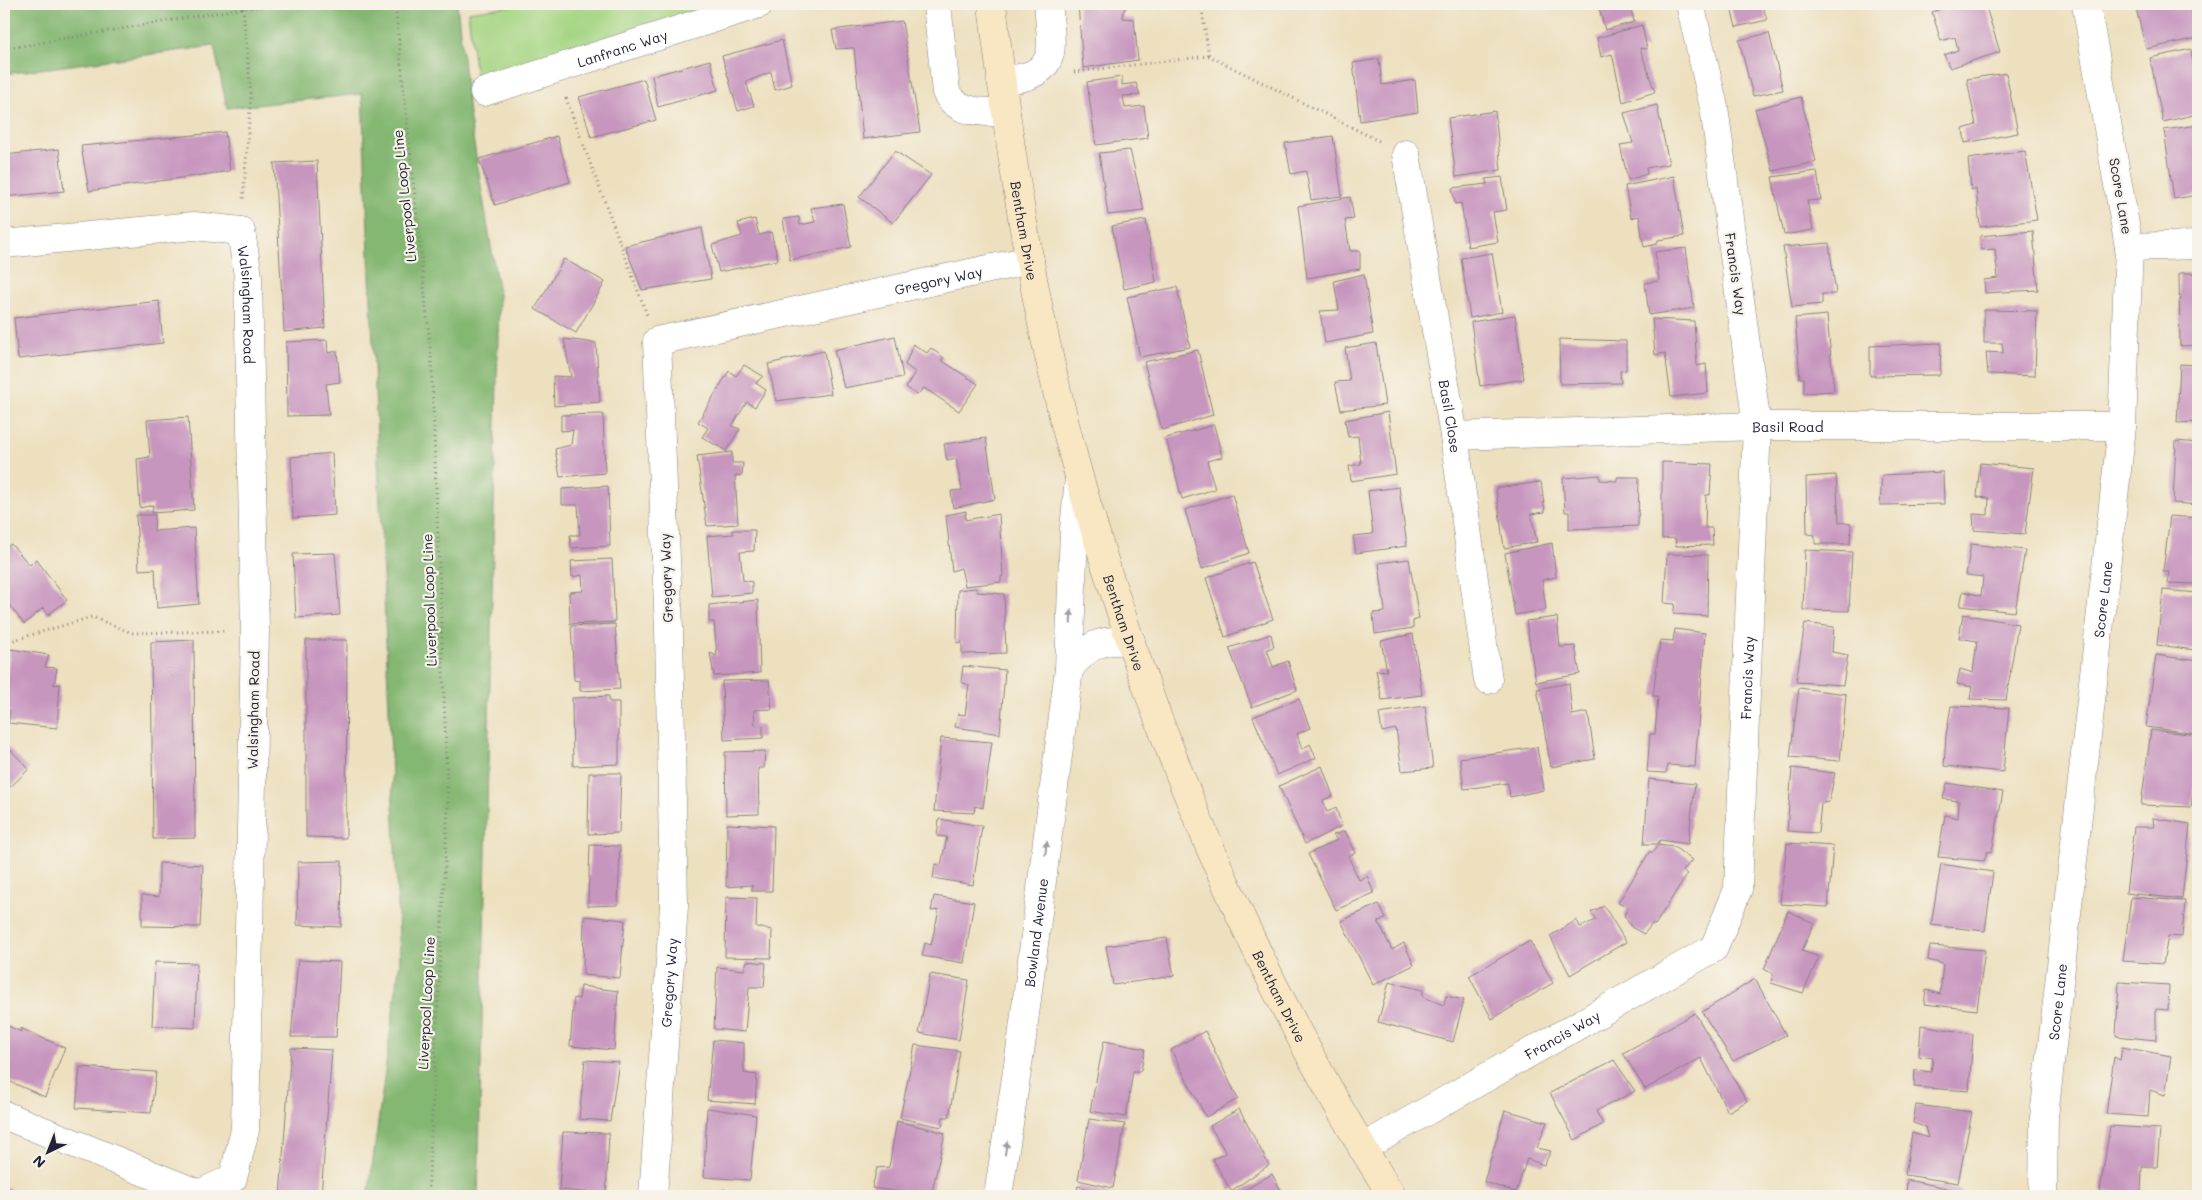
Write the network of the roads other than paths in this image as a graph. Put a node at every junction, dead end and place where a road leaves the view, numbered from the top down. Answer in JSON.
{"nodes":[{"id":1,"x":759,"y":4,"type":"edge"},
{"id":2,"x":937,"y":4,"type":"edge"},
{"id":3,"x":992,"y":4,"type":"edge"},
{"id":4,"x":1049,"y":4,"type":"edge"},
{"id":5,"x":1690,"y":4,"type":"edge"},
{"id":6,"x":2086,"y":4,"type":"edge"},
{"id":7,"x":1001,"y":81,"type":"junction"},
{"id":8,"x":484,"y":92,"type":"dead end"},
{"id":9,"x":1006,"y":112,"type":"junction"},
{"id":10,"x":1406,"y":154,"type":"road end"},
{"id":11,"x":4,"y":244,"type":"edge"},
{"id":12,"x":2198,"y":245,"type":"edge"},
{"id":13,"x":2130,"y":247,"type":"junction"},
{"id":14,"x":1030,"y":260,"type":"junction"},
{"id":15,"x":1757,"y":426,"type":"junction"},
{"id":16,"x":2122,"y":426,"type":"junction"},
{"id":17,"x":1454,"y":436,"type":"junction"},
{"id":18,"x":1079,"y":478,"type":"junction"},
{"id":19,"x":1131,"y":641,"type":"junction"},
{"id":20,"x":1069,"y":668,"type":"junction"},
{"id":21,"x":1488,"y":680,"type":"dead end"},
{"id":22,"x":4,"y":1115,"type":"edge"},
{"id":23,"x":1362,"y":1148,"type":"junction"},
{"id":24,"x":653,"y":1196,"type":"edge"},
{"id":25,"x":998,"y":1196,"type":"edge"},
{"id":26,"x":1392,"y":1196,"type":"edge"},
{"id":27,"x":2043,"y":1196,"type":"edge"}],
"edges":[{"from":1,"to":8,"type":"street","name":"Lanfranc Way"},
{"from":2,"to":9,"type":"street"},
{"from":3,"to":7,"type":"street","name":"Bentham Drive"},
{"from":4,"to":7,"type":"street"},
{"from":5,"to":15,"type":"street","name":"Francis Way"},
{"from":6,"to":13,"type":"street","name":"Score Lane"},
{"from":7,"to":9,"type":"street","name":"Bentham Drive"},
{"from":9,"to":14,"type":"street","name":"Bentham Drive"},
{"from":10,"to":17,"type":"street","name":"Basil Close"},
{"from":11,"to":22,"type":"street","name":"Walsingham Road"},
{"from":12,"to":13,"type":"street"},
{"from":13,"to":16,"type":"street","name":"Score Lane"},
{"from":14,"to":18,"type":"street","name":"Bentham Drive"},
{"from":14,"to":24,"type":"street","name":"Gregory Way"},
{"from":15,"to":16,"type":"street","name":"Basil Road"},
{"from":15,"to":17,"type":"street","name":"Basil Road"},
{"from":15,"to":23,"type":"street","name":"Francis Way"},
{"from":16,"to":27,"type":"street","name":"Score Lane"},
{"from":17,"to":21,"type":"street","name":"Basil Close"},
{"from":18,"to":19,"type":"street","name":"Bentham Drive"},
{"from":20,"to":18,"type":"street","name":"Bowland Avenue","one_way":true},
{"from":19,"to":20,"type":"street"},
{"from":19,"to":23,"type":"street","name":"Bentham Drive"},
{"from":25,"to":20,"type":"street","name":"Bowland Avenue","one_way":true},
{"from":23,"to":26,"type":"street","name":"Bentham Drive"}]}
